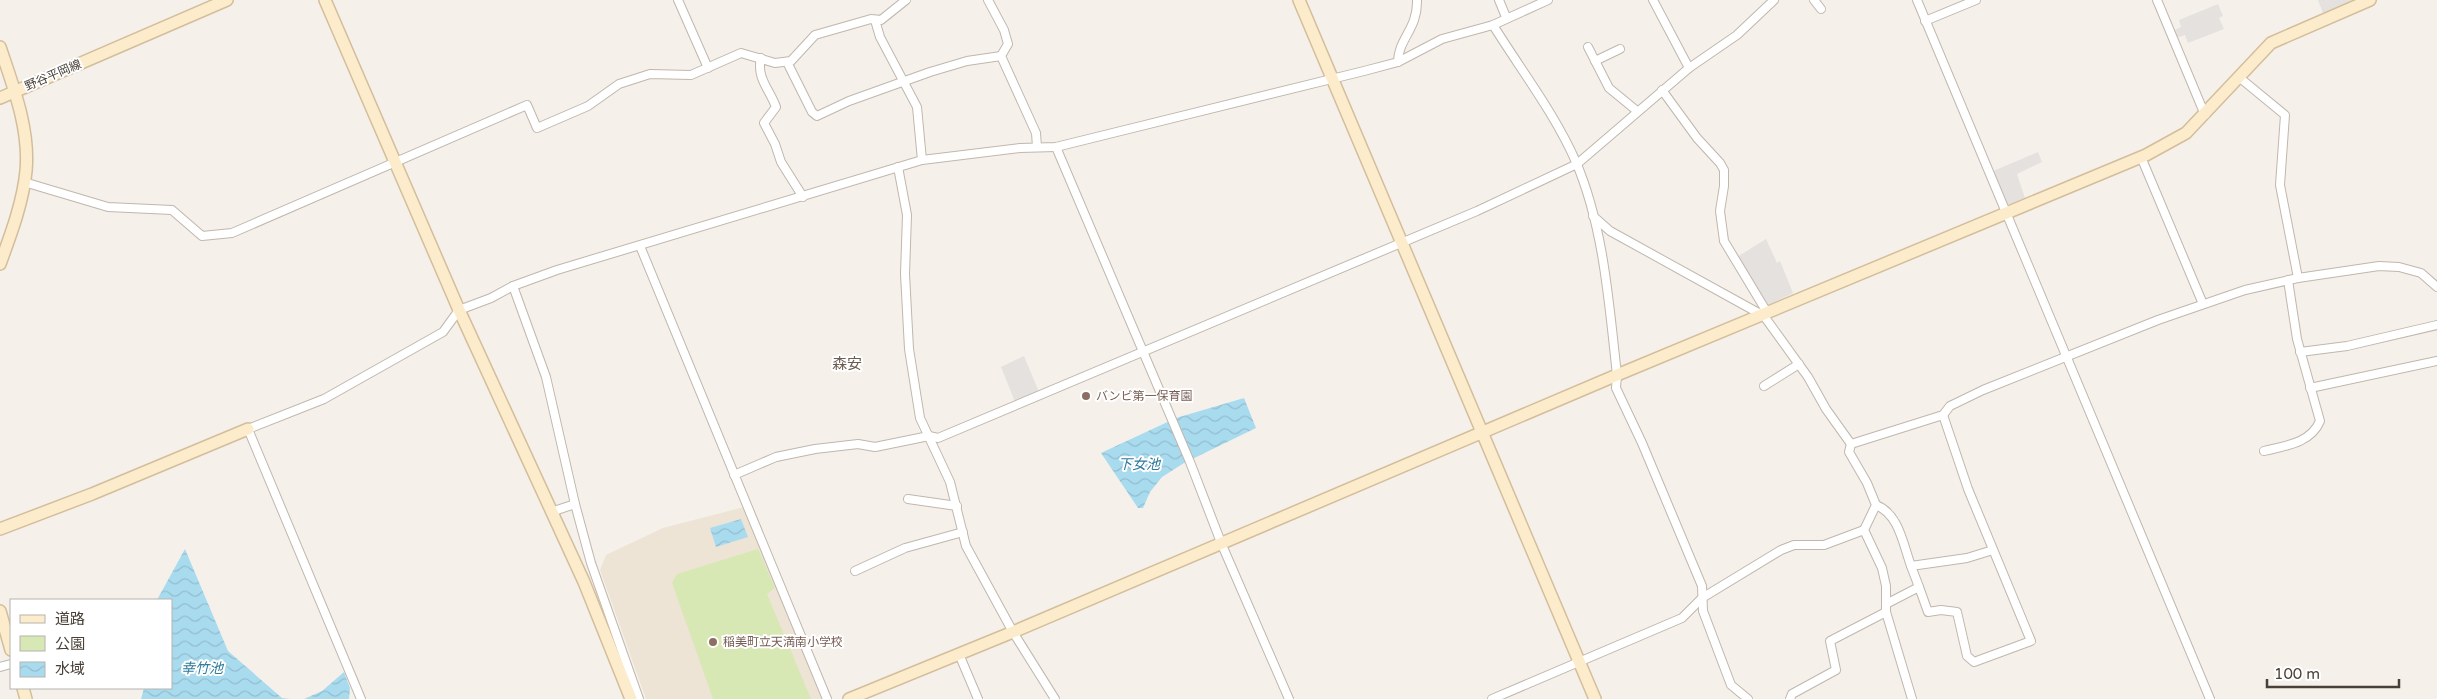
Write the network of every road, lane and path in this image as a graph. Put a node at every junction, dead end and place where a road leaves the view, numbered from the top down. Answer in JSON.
{"nodes":[{"id":1,"x":227,"y":0,"type":"edge"},
{"id":2,"x":326,"y":0,"type":"edge"},
{"id":3,"x":678,"y":0,"type":"edge"},
{"id":4,"x":906,"y":0,"type":"edge"},
{"id":5,"x":988,"y":0,"type":"edge"},
{"id":6,"x":1299,"y":0,"type":"edge"},
{"id":7,"x":1417,"y":0,"type":"edge"},
{"id":8,"x":1499,"y":0,"type":"edge"},
{"id":9,"x":1548,"y":0,"type":"edge"},
{"id":10,"x":1653,"y":0,"type":"edge"},
{"id":11,"x":1774,"y":0,"type":"edge"},
{"id":12,"x":1814,"y":0,"type":"edge"},
{"id":13,"x":1917,"y":0,"type":"edge"},
{"id":14,"x":1976,"y":0,"type":"edge"},
{"id":15,"x":2157,"y":0,"type":"edge"},
{"id":16,"x":2370,"y":0,"type":"edge"},
{"id":17,"x":1821,"y":9,"type":"dead end"},
{"id":18,"x":1506,"y":17,"type":"junction"},
{"id":19,"x":875,"y":20,"type":"junction"},
{"id":20,"x":1926,"y":21,"type":"junction"},
{"id":21,"x":1493,"y":25,"type":"junction"},
{"id":22,"x":0,"y":47,"type":"edge"},
{"id":23,"x":1588,"y":47,"type":"dead end"},
{"id":24,"x":1620,"y":49,"type":"dead end"},
{"id":25,"x":1001,"y":56,"type":"junction"},
{"id":26,"x":761,"y":58,"type":"junction"},
{"id":27,"x":1595,"y":61,"type":"junction"},
{"id":28,"x":787,"y":62,"type":"junction"},
{"id":29,"x":1398,"y":62,"type":"junction"},
{"id":30,"x":708,"y":68,"type":"junction"},
{"id":31,"x":1688,"y":68,"type":"junction"},
{"id":32,"x":2240,"y":78,"type":"junction"},
{"id":33,"x":1333,"y":79,"type":"junction"},
{"id":34,"x":902,"y":82,"type":"junction"},
{"id":35,"x":1662,"y":90,"type":"junction"},
{"id":36,"x":15,"y":91,"type":"junction"},
{"id":37,"x":0,"y":98,"type":"edge"},
{"id":38,"x":1637,"y":111,"type":"junction"},
{"id":39,"x":2205,"y":115,"type":"junction"},
{"id":40,"x":1037,"y":147,"type":"junction"},
{"id":41,"x":1056,"y":148,"type":"junction"},
{"id":42,"x":2141,"y":157,"type":"junction"},
{"id":43,"x":922,"y":160,"type":"junction"},
{"id":44,"x":396,"y":162,"type":"junction"},
{"id":45,"x":1577,"y":164,"type":"junction"},
{"id":46,"x":898,"y":167,"type":"junction"},
{"id":47,"x":24,"y":182,"type":"junction"},
{"id":48,"x":803,"y":197,"type":"junction"},
{"id":49,"x":2007,"y":214,"type":"junction"},
{"id":50,"x":1593,"y":216,"type":"junction"},
{"id":51,"x":1400,"y":242,"type":"junction"},
{"id":52,"x":640,"y":246,"type":"junction"},
{"id":53,"x":1,"y":259,"type":"edge"},
{"id":54,"x":2298,"y":278,"type":"junction"},
{"id":55,"x":2288,"y":280,"type":"junction"},
{"id":56,"x":513,"y":286,"type":"junction"},
{"id":57,"x":2437,"y":287,"type":"edge"},
{"id":58,"x":2203,"y":304,"type":"junction"},
{"id":59,"x":459,"y":310,"type":"junction"},
{"id":60,"x":1766,"y":315,"type":"junction"},
{"id":61,"x":2437,"y":325,"type":"edge"},
{"id":62,"x":1141,"y":352,"type":"junction"},
{"id":63,"x":2300,"y":352,"type":"junction"},
{"id":64,"x":2066,"y":357,"type":"junction"},
{"id":65,"x":2437,"y":361,"type":"edge"},
{"id":66,"x":1799,"y":364,"type":"junction"},
{"id":67,"x":1617,"y":375,"type":"junction"},
{"id":68,"x":1764,"y":386,"type":"dead end"},
{"id":69,"x":2310,"y":388,"type":"junction"},
{"id":70,"x":1943,"y":415,"type":"junction"},
{"id":71,"x":248,"y":429,"type":"junction"},
{"id":72,"x":1482,"y":434,"type":"junction"},
{"id":73,"x":929,"y":436,"type":"junction"},
{"id":74,"x":1851,"y":444,"type":"junction"},
{"id":75,"x":2264,"y":451,"type":"dead end"},
{"id":76,"x":734,"y":476,"type":"junction"},
{"id":77,"x":908,"y":498,"type":"dead end"},
{"id":78,"x":574,"y":504,"type":"junction"},
{"id":79,"x":1876,"y":505,"type":"junction"},
{"id":80,"x":957,"y":506,"type":"junction"},
{"id":81,"x":551,"y":512,"type":"junction"},
{"id":82,"x":0,"y":529,"type":"edge"},
{"id":83,"x":1864,"y":530,"type":"junction"},
{"id":84,"x":963,"y":532,"type":"junction"},
{"id":85,"x":1222,"y":545,"type":"junction"},
{"id":86,"x":1993,"y":550,"type":"junction"},
{"id":87,"x":1911,"y":566,"type":"junction"},
{"id":88,"x":855,"y":571,"type":"dead end"},
{"id":89,"x":1919,"y":587,"type":"junction"},
{"id":90,"x":1702,"y":598,"type":"junction"},
{"id":91,"x":1886,"y":608,"type":"junction"},
{"id":92,"x":0,"y":611,"type":"edge"},
{"id":93,"x":1013,"y":632,"type":"junction"},
{"id":94,"x":10,"y":646,"type":"edge"},
{"id":95,"x":959,"y":654,"type":"junction"},
{"id":96,"x":1580,"y":662,"type":"junction"},
{"id":97,"x":361,"y":699,"type":"edge"},
{"id":98,"x":631,"y":699,"type":"edge"},
{"id":99,"x":639,"y":699,"type":"edge"},
{"id":100,"x":827,"y":699,"type":"edge"},
{"id":101,"x":850,"y":699,"type":"edge"},
{"id":102,"x":978,"y":699,"type":"edge"},
{"id":103,"x":1055,"y":699,"type":"edge"},
{"id":104,"x":1289,"y":699,"type":"edge"},
{"id":105,"x":1492,"y":699,"type":"edge"},
{"id":106,"x":1595,"y":699,"type":"edge"},
{"id":107,"x":1748,"y":699,"type":"edge"},
{"id":108,"x":1790,"y":699,"type":"edge"},
{"id":109,"x":1912,"y":699,"type":"edge"},
{"id":110,"x":2210,"y":699,"type":"edge"}],
"edges":[{"from":1,"to":36,"type":"street","name":"野谷平岡線"},
{"from":2,"to":44,"type":"street"},
{"from":3,"to":30,"type":"street"},
{"from":4,"to":19,"type":"street"},
{"from":5,"to":25,"type":"street"},
{"from":6,"to":33,"type":"street"},
{"from":7,"to":29,"type":"street"},
{"from":8,"to":18,"type":"street"},
{"from":9,"to":18,"type":"street"},
{"from":10,"to":31,"type":"street"},
{"from":11,"to":31,"type":"street"},
{"from":12,"to":17,"type":"street"},
{"from":13,"to":20,"type":"street"},
{"from":14,"to":20,"type":"street"},
{"from":15,"to":39,"type":"street"},
{"from":16,"to":32,"type":"street"},
{"from":18,"to":21,"type":"street"},
{"from":19,"to":28,"type":"street"},
{"from":19,"to":34,"type":"street"},
{"from":20,"to":49,"type":"street"},
{"from":21,"to":29,"type":"street"},
{"from":21,"to":45,"type":"street"},
{"from":22,"to":36,"type":"street"},
{"from":23,"to":27,"type":"street"},
{"from":24,"to":27,"type":"street"},
{"from":25,"to":34,"type":"street"},
{"from":25,"to":40,"type":"street"},
{"from":26,"to":28,"type":"street"},
{"from":26,"to":30,"type":"street"},
{"from":26,"to":48,"type":"street"},
{"from":27,"to":38,"type":"street"},
{"from":28,"to":34,"type":"street"},
{"from":29,"to":33,"type":"street"},
{"from":30,"to":44,"type":"street"},
{"from":31,"to":35,"type":"street"},
{"from":32,"to":39,"type":"street"},
{"from":32,"to":54,"type":"street"},
{"from":33,"to":41,"type":"street"},
{"from":33,"to":51,"type":"street"},
{"from":34,"to":43,"type":"street"},
{"from":35,"to":38,"type":"street"},
{"from":35,"to":60,"type":"street"},
{"from":36,"to":37,"type":"street"},
{"from":36,"to":47,"type":"street","name":"野谷平岡線"},
{"from":38,"to":45,"type":"street"},
{"from":39,"to":42,"type":"street"},
{"from":40,"to":41,"type":"street"},
{"from":40,"to":43,"type":"street"},
{"from":41,"to":62,"type":"street"},
{"from":42,"to":49,"type":"street"},
{"from":42,"to":58,"type":"street"},
{"from":43,"to":46,"type":"street"},
{"from":44,"to":47,"type":"street"},
{"from":44,"to":59,"type":"street"},
{"from":45,"to":50,"type":"street"},
{"from":45,"to":51,"type":"street"},
{"from":46,"to":48,"type":"street"},
{"from":46,"to":73,"type":"street"},
{"from":47,"to":53,"type":"street","name":"野谷平岡線"},
{"from":48,"to":52,"type":"street"},
{"from":49,"to":60,"type":"street"},
{"from":49,"to":64,"type":"street"},
{"from":50,"to":60,"type":"street"},
{"from":50,"to":67,"type":"street"},
{"from":51,"to":62,"type":"street"},
{"from":51,"to":72,"type":"street"},
{"from":52,"to":56,"type":"street"},
{"from":52,"to":76,"type":"street"},
{"from":54,"to":55,"type":"street"},
{"from":54,"to":57,"type":"street"},
{"from":55,"to":58,"type":"street"},
{"from":55,"to":63,"type":"street"},
{"from":56,"to":59,"type":"street"},
{"from":56,"to":78,"type":"street"},
{"from":58,"to":64,"type":"street"},
{"from":59,"to":71,"type":"street"},
{"from":59,"to":81,"type":"street"},
{"from":60,"to":66,"type":"street"},
{"from":60,"to":67,"type":"street"},
{"from":61,"to":63,"type":"street"},
{"from":62,"to":73,"type":"street"},
{"from":62,"to":85,"type":"street"},
{"from":63,"to":69,"type":"street"},
{"from":64,"to":70,"type":"street"},
{"from":64,"to":110,"type":"street"},
{"from":65,"to":69,"type":"street"},
{"from":66,"to":68,"type":"street"},
{"from":66,"to":74,"type":"street"},
{"from":67,"to":72,"type":"street"},
{"from":67,"to":90,"type":"street"},
{"from":69,"to":75,"type":"street"},
{"from":70,"to":74,"type":"street"},
{"from":70,"to":86,"type":"street"},
{"from":71,"to":82,"type":"street"},
{"from":71,"to":97,"type":"street"},
{"from":72,"to":85,"type":"street"},
{"from":72,"to":96,"type":"street"},
{"from":73,"to":76,"type":"street"},
{"from":73,"to":80,"type":"street"},
{"from":74,"to":79,"type":"street"},
{"from":76,"to":100,"type":"street"},
{"from":77,"to":80,"type":"street"},
{"from":78,"to":81,"type":"street"},
{"from":78,"to":99,"type":"street"},
{"from":79,"to":83,"type":"street"},
{"from":79,"to":87,"type":"street"},
{"from":80,"to":84,"type":"street"},
{"from":81,"to":98,"type":"street"},
{"from":83,"to":90,"type":"street"},
{"from":83,"to":91,"type":"street"},
{"from":84,"to":88,"type":"street"},
{"from":84,"to":93,"type":"street"},
{"from":85,"to":93,"type":"street"},
{"from":85,"to":104,"type":"street"},
{"from":86,"to":87,"type":"street"},
{"from":86,"to":89,"type":"street"},
{"from":87,"to":89,"type":"street"},
{"from":89,"to":91,"type":"street"},
{"from":90,"to":96,"type":"street"},
{"from":90,"to":107,"type":"street"},
{"from":91,"to":108,"type":"street"},
{"from":91,"to":109,"type":"street"},
{"from":92,"to":94,"type":"street"},
{"from":93,"to":95,"type":"street"},
{"from":93,"to":103,"type":"street"},
{"from":95,"to":101,"type":"street"},
{"from":95,"to":102,"type":"street"},
{"from":96,"to":105,"type":"street"},
{"from":96,"to":106,"type":"street"}]}
